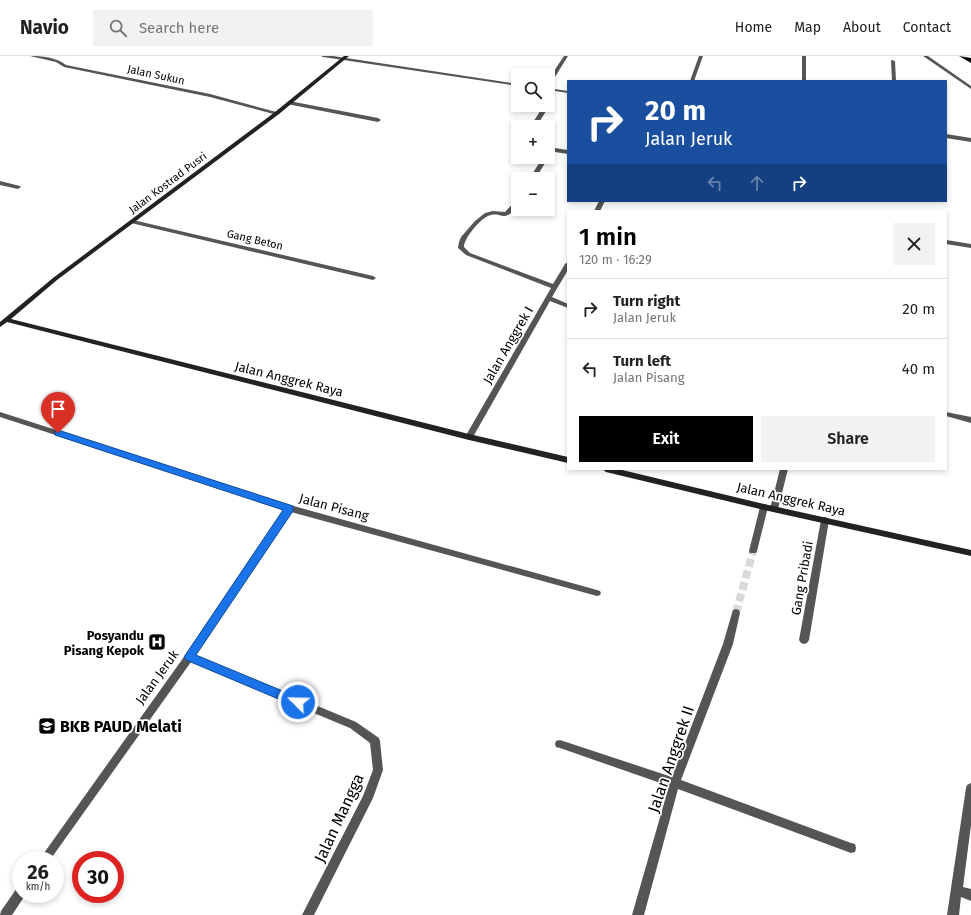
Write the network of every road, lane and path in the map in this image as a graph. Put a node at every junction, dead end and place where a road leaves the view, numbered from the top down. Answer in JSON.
{"nodes":[{"id":1,"x":32,"y":56,"type":"edge"},
{"id":2,"x":324,"y":56,"type":"edge"},
{"id":3,"x":566,"y":56,"type":"edge"},
{"id":4,"x":701,"y":56,"type":"edge"},
{"id":5,"x":804,"y":56,"type":"edge"},
{"id":6,"x":925,"y":56,"type":"edge"},
{"id":7,"x":963,"y":56,"type":"edge"},
{"id":8,"x":345,"y":58,"type":"edge"},
{"id":9,"x":893,"y":61,"type":"dead end"},
{"id":10,"x":971,"y":61,"type":"edge"},
{"id":11,"x":555,"y":73,"type":"edge"},
{"id":12,"x":692,"y":80,"type":"edge"},
{"id":13,"x":804,"y":80,"type":"edge"},
{"id":14,"x":894,"y":80,"type":"edge"},
{"id":15,"x":511,"y":84,"type":"edge"},
{"id":16,"x":971,"y":88,"type":"edge"},
{"id":17,"x":556,"y":91,"type":"edge"},
{"id":18,"x":567,"y":92,"type":"edge"},
{"id":19,"x":289,"y":103,"type":"junction"},
{"id":20,"x":277,"y":113,"type":"junction"},
{"id":21,"x":378,"y":120,"type":"dead end"},
{"id":22,"x":947,"y":136,"type":"edge"},
{"id":23,"x":971,"y":140,"type":"edge"},
{"id":24,"x":555,"y":151,"type":"edge"},
{"id":25,"x":567,"y":152,"type":"edge"},
{"id":26,"x":0,"y":183,"type":"edge"},
{"id":27,"x":18,"y":187,"type":"dead end"},
{"id":28,"x":511,"y":211,"type":"edge"},
{"id":29,"x":133,"y":222,"type":"junction"},
{"id":30,"x":947,"y":242,"type":"edge"},
{"id":31,"x":971,"y":246,"type":"edge"},
{"id":32,"x":567,"y":266,"type":"edge"},
{"id":33,"x":373,"y":278,"type":"dead end"},
{"id":34,"x":555,"y":287,"type":"junction"},
{"id":35,"x":549,"y":298,"type":"junction"},
{"id":36,"x":567,"y":306,"type":"edge"},
{"id":37,"x":2,"y":321,"type":"edge"},
{"id":38,"x":0,"y":414,"type":"edge"},
{"id":39,"x":947,"y":414,"type":"edge"},
{"id":40,"x":971,"y":420,"type":"edge"},
{"id":41,"x":469,"y":437,"type":"junction"},
{"id":42,"x":567,"y":460,"type":"edge"},
{"id":43,"x":610,"y":470,"type":"edge"},
{"id":44,"x":784,"y":470,"type":"edge"},
{"id":45,"x":764,"y":507,"type":"junction"},
{"id":46,"x":289,"y":508,"type":"junction"},
{"id":47,"x":774,"y":509,"type":"junction"},
{"id":48,"x":825,"y":520,"type":"junction"},
{"id":49,"x":753,"y":551,"type":"tunnel mouth"},
{"id":50,"x":971,"y":553,"type":"edge"},
{"id":51,"x":597,"y":592,"type":"dead end"},
{"id":52,"x":736,"y":614,"type":"tunnel mouth"},
{"id":53,"x":804,"y":640,"type":"dead end"},
{"id":54,"x":189,"y":657,"type":"junction"},
{"id":55,"x":560,"y":744,"type":"dead end"},
{"id":56,"x":675,"y":783,"type":"junction"},
{"id":57,"x":971,"y":788,"type":"edge"},
{"id":58,"x":851,"y":848,"type":"dead end"},
{"id":59,"x":50,"y":851,"type":"edge"},
{"id":60,"x":956,"y":890,"type":"junction"},
{"id":61,"x":971,"y":895,"type":"edge"},
{"id":62,"x":13,"y":903,"type":"edge"},
{"id":63,"x":5,"y":915,"type":"edge"},
{"id":64,"x":308,"y":915,"type":"edge"},
{"id":65,"x":638,"y":915,"type":"edge"},
{"id":66,"x":953,"y":915,"type":"edge"}],
"edges":[{"from":1,"to":20,"type":"street","name":"Jalan Sukun"},
{"from":2,"to":8,"type":"street"},
{"from":3,"to":11,"type":"street"},
{"from":4,"to":12,"type":"street"},
{"from":5,"to":13,"type":"street"},
{"from":6,"to":16,"type":"street"},
{"from":7,"to":10,"type":"highway"},
{"from":8,"to":15,"type":"street"},
{"from":8,"to":19,"type":"street","name":"Jalan Kostrad Pusri"},
{"from":9,"to":14,"type":"street"},
{"from":17,"to":18,"type":"street"},
{"from":19,"to":20,"type":"street","name":"Jalan Kostrad Pusri"},
{"from":19,"to":21,"type":"street"},
{"from":20,"to":29,"type":"street","name":"Jalan Kostrad Pusri"},
{"from":22,"to":23,"type":"street"},
{"from":24,"to":25,"type":"street"},
{"from":26,"to":27,"type":"street"},
{"from":28,"to":34,"type":"street"},
{"from":29,"to":33,"type":"street","name":"Gang Beton"},
{"from":29,"to":37,"type":"street","name":"Jalan Kostrad Pusri"},
{"from":30,"to":31,"type":"street"},
{"from":32,"to":34,"type":"street","name":"Jalan Anggrek I"},
{"from":34,"to":35,"type":"street","name":"Jalan Anggrek I"},
{"from":35,"to":36,"type":"street"},
{"from":35,"to":41,"type":"street","name":"Jalan Anggrek I"},
{"from":37,"to":41,"type":"street","name":"Jalan Anggrek Raya"},
{"from":38,"to":46,"type":"street","name":"Jalan Pisang"},
{"from":39,"to":40,"type":"street"},
{"from":41,"to":42,"type":"street","name":"Jalan Anggrek Raya"},
{"from":43,"to":45,"type":"street","name":"Jalan Anggrek Raya"},
{"from":44,"to":47,"type":"street"},
{"from":45,"to":47,"type":"street","name":"Jalan Anggrek Raya"},
{"from":45,"to":49,"type":"street"},
{"from":46,"to":51,"type":"street","name":"Jalan Pisang"},
{"from":46,"to":54,"type":"street","name":"Jalan Jeruk"},
{"from":47,"to":48,"type":"street","name":"Jalan Anggrek Raya"},
{"from":48,"to":50,"type":"street","name":"Jalan Anggrek Raya"},
{"from":48,"to":53,"type":"street","name":"Gang Pribadi"},
{"from":52,"to":56,"type":"street","name":"Jalan Anggrek II"},
{"from":54,"to":59,"type":"street","name":"Jalan Jeruk"},
{"from":54,"to":64,"type":"street","name":"Jalan Mangga"},
{"from":55,"to":56,"type":"street"},
{"from":56,"to":58,"type":"street"},
{"from":56,"to":65,"type":"street","name":"Jalan Anggrek II"},
{"from":57,"to":60,"type":"street"},
{"from":60,"to":61,"type":"street"},
{"from":60,"to":66,"type":"street"},
{"from":62,"to":63,"type":"street"}]}
